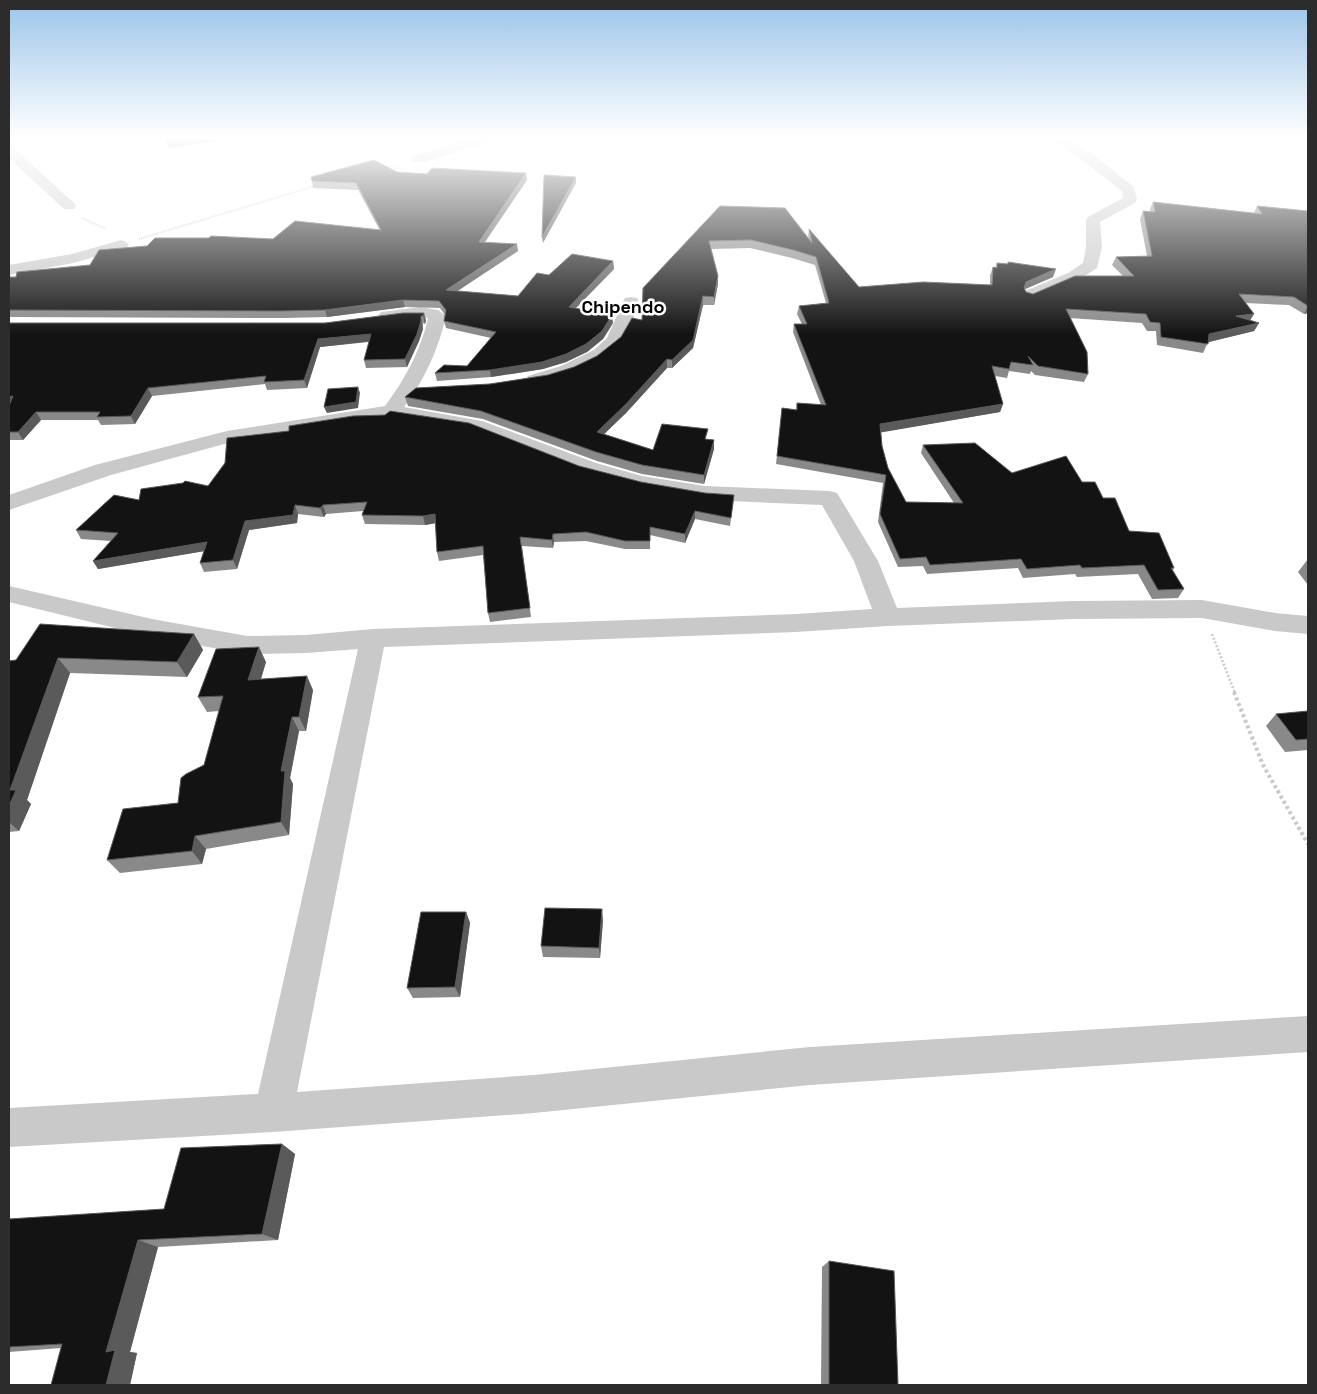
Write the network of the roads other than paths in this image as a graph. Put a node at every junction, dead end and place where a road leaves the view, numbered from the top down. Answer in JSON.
{"nodes":[{"id":1,"x":1123,"y":204,"type":"edge"},
{"id":2,"x":121,"y":245,"type":"road end"},
{"id":3,"x":9,"y":263,"type":"edge"},
{"id":4,"x":28,"y":266,"type":"junction"},
{"id":5,"x":9,"y":270,"type":"edge"},
{"id":6,"x":1031,"y":295,"type":"edge"},
{"id":7,"x":631,"y":302,"type":"dead end"},
{"id":8,"x":372,"y":318,"type":"edge"},
{"id":9,"x":520,"y":382,"type":"edge"},
{"id":10,"x":428,"y":388,"type":"edge"},
{"id":11,"x":408,"y":389,"type":"junction"},
{"id":12,"x":391,"y":411,"type":"junction"},
{"id":13,"x":9,"y":502,"type":"edge"},
{"id":14,"x":9,"y":594,"type":"edge"},
{"id":15,"x":888,"y":617,"type":"junction"},
{"id":16,"x":1308,"y":625,"type":"edge"},
{"id":17,"x":373,"y":638,"type":"junction"},
{"id":18,"x":1308,"y":1034,"type":"edge"},
{"id":19,"x":272,"y":1113,"type":"junction"},
{"id":20,"x":9,"y":1128,"type":"edge"}],
"edges":[{"from":1,"to":6,"type":"street"},
{"from":2,"to":4,"type":"street"},
{"from":3,"to":4,"type":"street"},
{"from":4,"to":5,"type":"street"},
{"from":7,"to":9,"type":"street"},
{"from":8,"to":11,"type":"street"},
{"from":10,"to":11,"type":"street"},
{"from":11,"to":12,"type":"street"},
{"from":12,"to":13,"type":"street"},
{"from":12,"to":15,"type":"street"},
{"from":14,"to":17,"type":"street"},
{"from":15,"to":16,"type":"street"},
{"from":15,"to":17,"type":"street"},
{"from":17,"to":19,"type":"street"},
{"from":18,"to":19,"type":"street"},
{"from":19,"to":20,"type":"street"}]}
